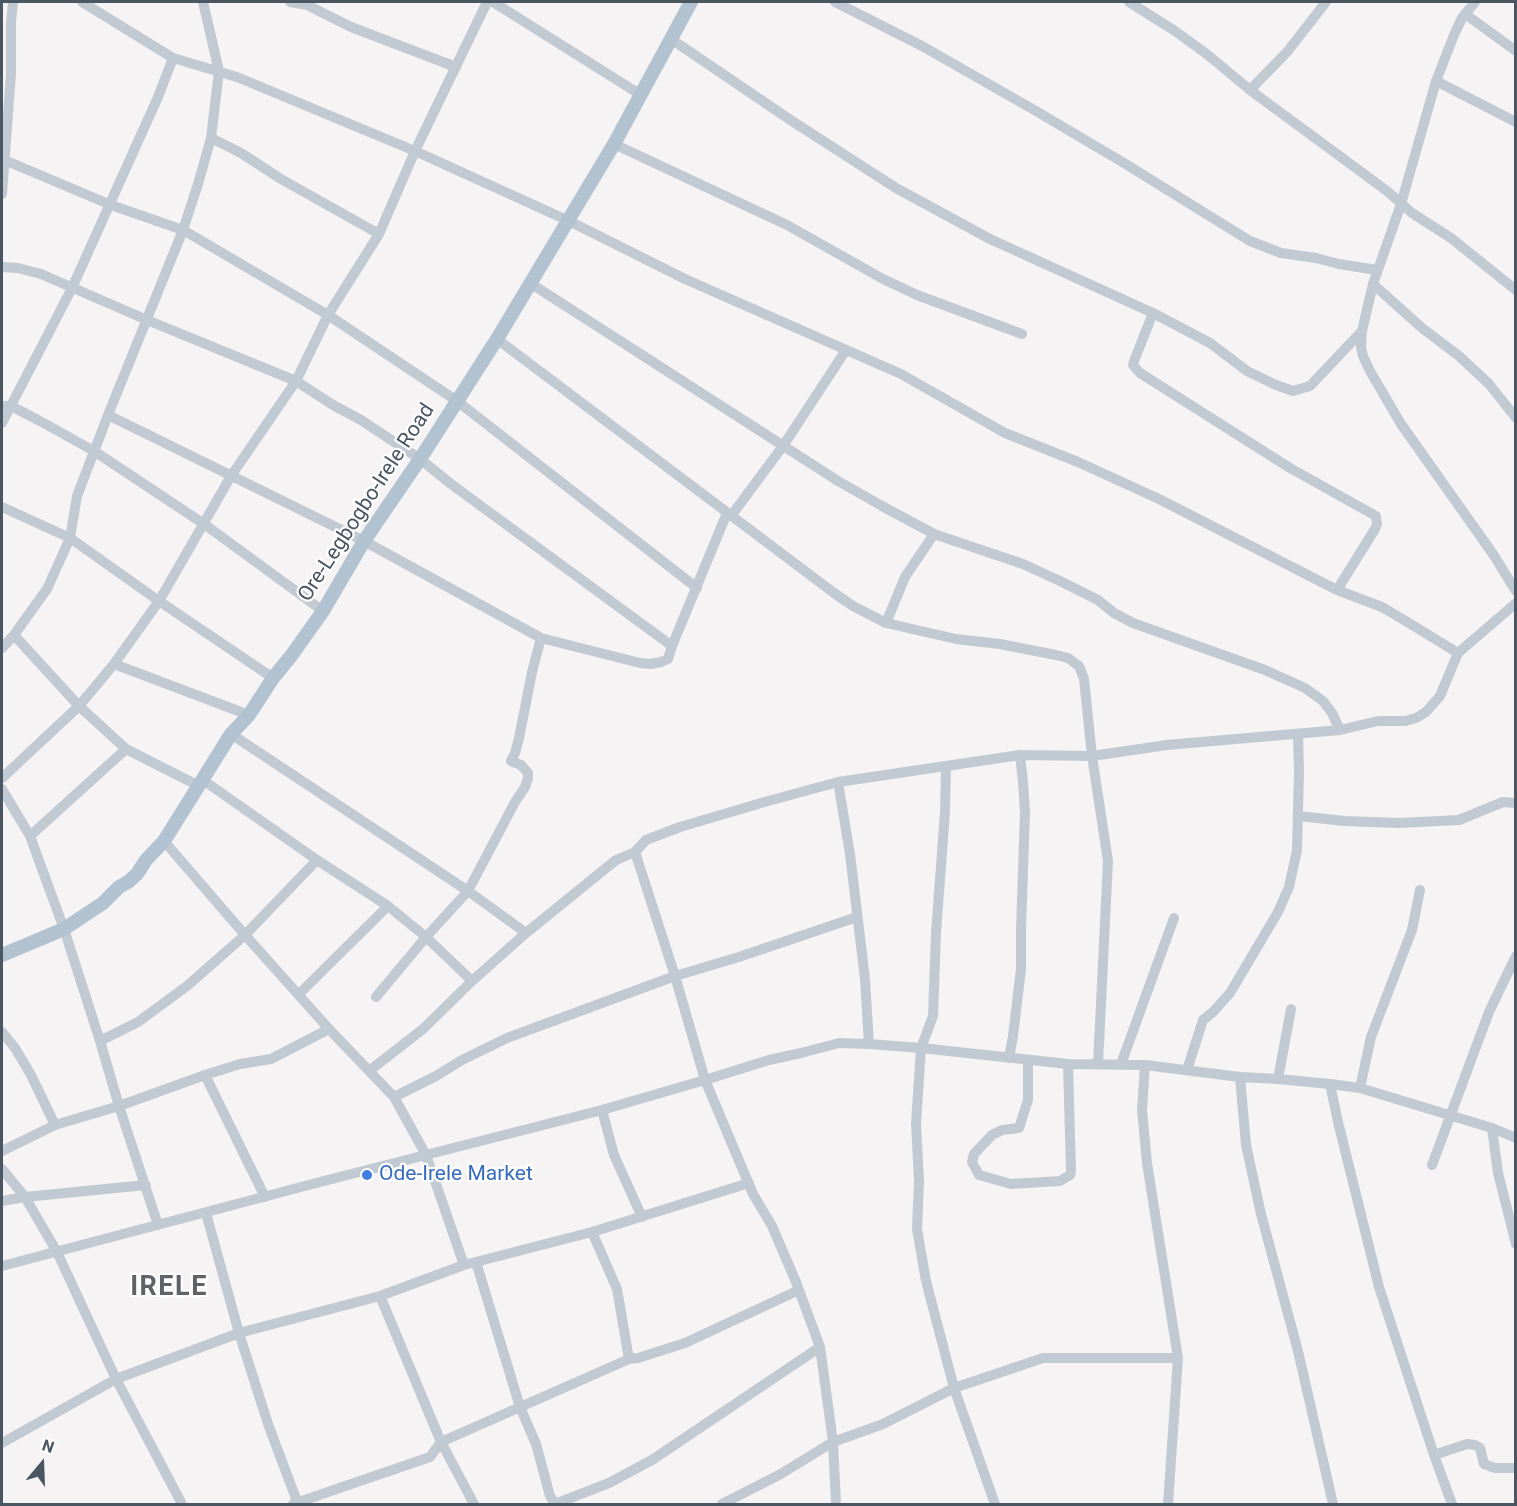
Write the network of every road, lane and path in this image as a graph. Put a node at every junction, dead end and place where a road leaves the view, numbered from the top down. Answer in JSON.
{"nodes":[{"id":1,"x":13,"y":2,"type":"edge"},
{"id":2,"x":82,"y":2,"type":"edge"},
{"id":3,"x":203,"y":2,"type":"edge"},
{"id":4,"x":290,"y":2,"type":"edge"},
{"id":5,"x":487,"y":2,"type":"edge"},
{"id":6,"x":493,"y":2,"type":"edge"},
{"id":7,"x":691,"y":2,"type":"edge"},
{"id":8,"x":835,"y":2,"type":"edge"},
{"id":9,"x":1130,"y":2,"type":"edge"},
{"id":10,"x":1326,"y":2,"type":"edge"},
{"id":11,"x":1475,"y":2,"type":"edge"},
{"id":12,"x":1465,"y":14,"type":"junction"},
{"id":13,"x":671,"y":39,"type":"junction"},
{"id":14,"x":1515,"y":51,"type":"edge"},
{"id":15,"x":173,"y":58,"type":"junction"},
{"id":16,"x":456,"y":67,"type":"junction"},
{"id":17,"x":219,"y":71,"type":"junction"},
{"id":18,"x":6,"y":74,"type":"edge"},
{"id":19,"x":1436,"y":81,"type":"junction"},
{"id":20,"x":1250,"y":90,"type":"junction"},
{"id":21,"x":641,"y":95,"type":"junction"},
{"id":22,"x":1515,"y":122,"type":"edge"},
{"id":23,"x":212,"y":138,"type":"junction"},
{"id":24,"x":614,"y":144,"type":"junction"},
{"id":25,"x":414,"y":151,"type":"junction"},
{"id":26,"x":2,"y":159,"type":"edge"},
{"id":27,"x":2,"y":194,"type":"edge"},
{"id":28,"x":1401,"y":204,"type":"junction"},
{"id":29,"x":111,"y":205,"type":"junction"},
{"id":30,"x":569,"y":221,"type":"junction"},
{"id":31,"x":183,"y":230,"type":"junction"},
{"id":32,"x":379,"y":234,"type":"junction"},
{"id":33,"x":2,"y":267,"type":"edge"},
{"id":34,"x":1377,"y":270,"type":"junction"},
{"id":35,"x":530,"y":283,"type":"junction"},
{"id":36,"x":1373,"y":284,"type":"junction"},
{"id":37,"x":72,"y":288,"type":"junction"},
{"id":38,"x":1515,"y":290,"type":"edge"},
{"id":39,"x":1153,"y":313,"type":"junction"},
{"id":40,"x":328,"y":315,"type":"junction"},
{"id":41,"x":147,"y":320,"type":"junction"},
{"id":42,"x":1362,"y":331,"type":"junction"},
{"id":43,"x":1022,"y":334,"type":"dead end"},
{"id":44,"x":497,"y":339,"type":"junction"},
{"id":45,"x":846,"y":350,"type":"junction"},
{"id":46,"x":296,"y":381,"type":"junction"},
{"id":47,"x":457,"y":401,"type":"junction"},
{"id":48,"x":6,"y":406,"type":"edge"},
{"id":49,"x":108,"y":415,"type":"junction"},
{"id":50,"x":1515,"y":418,"type":"edge"},
{"id":51,"x":2,"y":423,"type":"edge"},
{"id":52,"x":783,"y":446,"type":"junction"},
{"id":53,"x":94,"y":451,"type":"junction"},
{"id":54,"x":420,"y":459,"type":"junction"},
{"id":55,"x":231,"y":476,"type":"junction"},
{"id":56,"x":2,"y":507,"type":"edge"},
{"id":57,"x":729,"y":514,"type":"junction"},
{"id":58,"x":204,"y":524,"type":"junction"},
{"id":59,"x":934,"y":534,"type":"junction"},
{"id":60,"x":70,"y":538,"type":"junction"},
{"id":61,"x":364,"y":541,"type":"junction"},
{"id":62,"x":697,"y":588,"type":"junction"},
{"id":63,"x":1337,"y":590,"type":"junction"},
{"id":64,"x":1515,"y":591,"type":"edge"},
{"id":65,"x":159,"y":601,"type":"junction"},
{"id":66,"x":1515,"y":603,"type":"edge"},
{"id":67,"x":323,"y":610,"type":"junction"},
{"id":68,"x":886,"y":623,"type":"junction"},
{"id":69,"x":14,"y":635,"type":"junction"},
{"id":70,"x":541,"y":638,"type":"junction"},
{"id":71,"x":672,"y":646,"type":"junction"},
{"id":72,"x":2,"y":648,"type":"edge"},
{"id":73,"x":1458,"y":653,"type":"junction"},
{"id":74,"x":114,"y":664,"type":"junction"},
{"id":75,"x":273,"y":678,"type":"junction"},
{"id":76,"x":79,"y":706,"type":"junction"},
{"id":77,"x":249,"y":715,"type":"junction"},
{"id":78,"x":1340,"y":730,"type":"junction"},
{"id":79,"x":231,"y":734,"type":"junction"},
{"id":80,"x":1298,"y":734,"type":"junction"},
{"id":81,"x":126,"y":749,"type":"junction"},
{"id":82,"x":1020,"y":755,"type":"junction"},
{"id":83,"x":1092,"y":756,"type":"junction"},
{"id":84,"x":946,"y":767,"type":"junction"},
{"id":85,"x":2,"y":778,"type":"edge"},
{"id":86,"x":838,"y":782,"type":"junction"},
{"id":87,"x":201,"y":783,"type":"junction"},
{"id":88,"x":2,"y":789,"type":"edge"},
{"id":89,"x":1515,"y":803,"type":"edge"},
{"id":90,"x":1299,"y":816,"type":"junction"},
{"id":91,"x":30,"y":836,"type":"junction"},
{"id":92,"x":164,"y":841,"type":"junction"},
{"id":93,"x":635,"y":852,"type":"junction"},
{"id":94,"x":317,"y":860,"type":"junction"},
{"id":95,"x":1420,"y":890,"type":"dead end"},
{"id":96,"x":468,"y":891,"type":"junction"},
{"id":97,"x":388,"y":906,"type":"junction"},
{"id":98,"x":857,"y":917,"type":"junction"},
{"id":99,"x":1174,"y":918,"type":"dead end"},
{"id":100,"x":64,"y":929,"type":"junction"},
{"id":101,"x":526,"y":933,"type":"junction"},
{"id":102,"x":245,"y":935,"type":"junction"},
{"id":103,"x":426,"y":937,"type":"junction"},
{"id":104,"x":2,"y":955,"type":"edge"},
{"id":105,"x":1515,"y":956,"type":"edge"},
{"id":106,"x":675,"y":976,"type":"junction"},
{"id":107,"x":472,"y":981,"type":"junction"},
{"id":108,"x":299,"y":994,"type":"junction"},
{"id":109,"x":376,"y":997,"type":"dead end"},
{"id":110,"x":1291,"y":1009,"type":"dead end"},
{"id":111,"x":329,"y":1029,"type":"junction"},
{"id":112,"x":2,"y":1032,"type":"edge"},
{"id":113,"x":100,"y":1041,"type":"junction"},
{"id":114,"x":869,"y":1044,"type":"junction"},
{"id":115,"x":921,"y":1048,"type":"junction"},
{"id":116,"x":1009,"y":1058,"type":"junction"},
{"id":117,"x":1028,"y":1060,"type":"junction"},
{"id":118,"x":1068,"y":1064,"type":"junction"},
{"id":119,"x":1098,"y":1064,"type":"junction"},
{"id":120,"x":1121,"y":1064,"type":"junction"},
{"id":121,"x":1145,"y":1065,"type":"junction"},
{"id":122,"x":1187,"y":1070,"type":"junction"},
{"id":123,"x":369,"y":1071,"type":"junction"},
{"id":124,"x":205,"y":1075,"type":"junction"},
{"id":125,"x":1240,"y":1077,"type":"junction"},
{"id":126,"x":1278,"y":1079,"type":"junction"},
{"id":127,"x":705,"y":1080,"type":"junction"},
{"id":128,"x":1330,"y":1084,"type":"junction"},
{"id":129,"x":1360,"y":1088,"type":"junction"},
{"id":130,"x":394,"y":1097,"type":"junction"},
{"id":131,"x":119,"y":1106,"type":"junction"},
{"id":132,"x":602,"y":1110,"type":"junction"},
{"id":133,"x":1450,"y":1115,"type":"junction"},
{"id":134,"x":55,"y":1125,"type":"junction"},
{"id":135,"x":1492,"y":1128,"type":"junction"},
{"id":136,"x":1515,"y":1138,"type":"edge"},
{"id":137,"x":2,"y":1151,"type":"edge"},
{"id":138,"x":426,"y":1155,"type":"junction"},
{"id":139,"x":1432,"y":1166,"type":"dead end"},
{"id":140,"x":2,"y":1169,"type":"edge"},
{"id":141,"x":749,"y":1183,"type":"junction"},
{"id":142,"x":146,"y":1185,"type":"junction"},
{"id":143,"x":25,"y":1197,"type":"junction"},
{"id":144,"x":265,"y":1197,"type":"junction"},
{"id":145,"x":2,"y":1201,"type":"edge"},
{"id":146,"x":206,"y":1213,"type":"junction"},
{"id":147,"x":642,"y":1217,"type":"junction"},
{"id":148,"x":158,"y":1225,"type":"junction"},
{"id":149,"x":592,"y":1232,"type":"junction"},
{"id":150,"x":1515,"y":1244,"type":"edge"},
{"id":151,"x":57,"y":1252,"type":"junction"},
{"id":152,"x":476,"y":1262,"type":"junction"},
{"id":153,"x":464,"y":1265,"type":"junction"},
{"id":154,"x":2,"y":1266,"type":"edge"},
{"id":155,"x":799,"y":1290,"type":"junction"},
{"id":156,"x":380,"y":1296,"type":"junction"},
{"id":157,"x":239,"y":1333,"type":"junction"},
{"id":158,"x":820,"y":1347,"type":"junction"},
{"id":159,"x":1178,"y":1358,"type":"junction"},
{"id":160,"x":629,"y":1359,"type":"junction"},
{"id":161,"x":116,"y":1379,"type":"junction"},
{"id":162,"x":954,"y":1388,"type":"junction"},
{"id":163,"x":520,"y":1407,"type":"junction"},
{"id":164,"x":441,"y":1442,"type":"junction"},
{"id":165,"x":834,"y":1442,"type":"junction"},
{"id":166,"x":2,"y":1443,"type":"edge"},
{"id":167,"x":1434,"y":1455,"type":"junction"},
{"id":168,"x":1515,"y":1468,"type":"edge"},
{"id":169,"x":182,"y":1504,"type":"edge"},
{"id":170,"x":296,"y":1504,"type":"edge"},
{"id":171,"x":474,"y":1504,"type":"edge"},
{"id":172,"x":555,"y":1504,"type":"edge"},
{"id":173,"x":722,"y":1504,"type":"edge"},
{"id":174,"x":836,"y":1504,"type":"edge"},
{"id":175,"x":995,"y":1504,"type":"edge"},
{"id":176,"x":1168,"y":1504,"type":"edge"},
{"id":177,"x":1333,"y":1504,"type":"edge"},
{"id":178,"x":1452,"y":1504,"type":"edge"}],
"edges":[{"from":1,"to":18,"type":"street"},
{"from":2,"to":15,"type":"street"},
{"from":3,"to":17,"type":"street"},
{"from":4,"to":16,"type":"street"},
{"from":5,"to":16,"type":"street"},
{"from":6,"to":21,"type":"street"},
{"from":7,"to":13,"type":"main road","name":"Ore-Legbogbo-Irele Road"},
{"from":8,"to":34,"type":"street"},
{"from":9,"to":20,"type":"street"},
{"from":10,"to":20,"type":"street"},
{"from":11,"to":12,"type":"street"},
{"from":12,"to":14,"type":"street"},
{"from":12,"to":19,"type":"street"},
{"from":13,"to":21,"type":"main road","name":"Ore-Legbogbo-Irele Road"},
{"from":13,"to":39,"type":"street"},
{"from":15,"to":17,"type":"street"},
{"from":15,"to":29,"type":"street"},
{"from":16,"to":25,"type":"street"},
{"from":17,"to":23,"type":"street"},
{"from":17,"to":25,"type":"street"},
{"from":18,"to":26,"type":"street"},
{"from":19,"to":22,"type":"street"},
{"from":19,"to":28,"type":"street"},
{"from":20,"to":28,"type":"street"},
{"from":21,"to":24,"type":"main road","name":"Ore-Legbogbo-Irele Road"},
{"from":23,"to":31,"type":"street"},
{"from":23,"to":32,"type":"street"},
{"from":24,"to":30,"type":"main road","name":"Ore-Legbogbo-Irele Road"},
{"from":24,"to":43,"type":"street"},
{"from":25,"to":30,"type":"street"},
{"from":25,"to":32,"type":"street"},
{"from":26,"to":27,"type":"street"},
{"from":26,"to":29,"type":"street"},
{"from":28,"to":34,"type":"street"},
{"from":28,"to":38,"type":"street"},
{"from":29,"to":31,"type":"street"},
{"from":29,"to":37,"type":"street"},
{"from":30,"to":35,"type":"main road","name":"Ore-Legbogbo-Irele Road"},
{"from":30,"to":45,"type":"street"},
{"from":31,"to":40,"type":"street"},
{"from":31,"to":41,"type":"street"},
{"from":32,"to":40,"type":"street"},
{"from":33,"to":37,"type":"street"},
{"from":34,"to":36,"type":"street"},
{"from":35,"to":44,"type":"main road","name":"Ore-Legbogbo-Irele Road"},
{"from":35,"to":52,"type":"street"},
{"from":36,"to":42,"type":"street"},
{"from":36,"to":50,"type":"street"},
{"from":37,"to":41,"type":"street"},
{"from":37,"to":48,"type":"street"},
{"from":39,"to":42,"type":"street"},
{"from":39,"to":63,"type":"street"},
{"from":40,"to":46,"type":"street"},
{"from":40,"to":47,"type":"street"},
{"from":41,"to":46,"type":"street"},
{"from":41,"to":49,"type":"street"},
{"from":42,"to":64,"type":"street"},
{"from":44,"to":47,"type":"main road","name":"Ore-Legbogbo-Irele Road"},
{"from":44,"to":57,"type":"street"},
{"from":45,"to":52,"type":"street"},
{"from":45,"to":63,"type":"street"},
{"from":46,"to":54,"type":"street"},
{"from":46,"to":55,"type":"street"},
{"from":47,"to":54,"type":"main road","name":"Ore-Legbogbo-Irele Road"},
{"from":47,"to":62,"type":"street"},
{"from":48,"to":51,"type":"street"},
{"from":48,"to":53,"type":"street"},
{"from":49,"to":53,"type":"street"},
{"from":49,"to":55,"type":"street"},
{"from":52,"to":57,"type":"street"},
{"from":52,"to":59,"type":"street"},
{"from":53,"to":58,"type":"street"},
{"from":53,"to":60,"type":"street"},
{"from":54,"to":61,"type":"main road","name":"Ore-Legbogbo-Irele Road"},
{"from":54,"to":71,"type":"street"},
{"from":55,"to":58,"type":"street"},
{"from":55,"to":61,"type":"street"},
{"from":56,"to":60,"type":"street"},
{"from":57,"to":62,"type":"street"},
{"from":57,"to":68,"type":"street"},
{"from":58,"to":65,"type":"street"},
{"from":58,"to":67,"type":"street"},
{"from":59,"to":68,"type":"street"},
{"from":59,"to":78,"type":"street"},
{"from":60,"to":65,"type":"street"},
{"from":60,"to":69,"type":"street"},
{"from":61,"to":67,"type":"main road","name":"Ore-Legbogbo-Irele Road"},
{"from":61,"to":70,"type":"street"},
{"from":62,"to":71,"type":"street"},
{"from":63,"to":73,"type":"street"},
{"from":65,"to":74,"type":"street"},
{"from":65,"to":75,"type":"street"},
{"from":66,"to":73,"type":"street"},
{"from":67,"to":75,"type":"main road","name":"Ore-Legbogbo-Irele Road"},
{"from":68,"to":83,"type":"street"},
{"from":69,"to":72,"type":"street"},
{"from":69,"to":76,"type":"street"},
{"from":70,"to":71,"type":"street"},
{"from":70,"to":96,"type":"street"},
{"from":73,"to":78,"type":"street"},
{"from":74,"to":76,"type":"street"},
{"from":74,"to":77,"type":"street"},
{"from":75,"to":77,"type":"main road","name":"Ore-Legbogbo-Irele Road"},
{"from":76,"to":81,"type":"street"},
{"from":76,"to":85,"type":"street"},
{"from":77,"to":79,"type":"main road","name":"Ore-Legbogbo-Irele Road"},
{"from":78,"to":80,"type":"street"},
{"from":79,"to":87,"type":"main road","name":"Ore-Legbogbo-Irele Road"},
{"from":79,"to":96,"type":"street"},
{"from":80,"to":83,"type":"street"},
{"from":80,"to":90,"type":"street"},
{"from":81,"to":87,"type":"street"},
{"from":81,"to":91,"type":"street"},
{"from":82,"to":83,"type":"street"},
{"from":82,"to":84,"type":"street"},
{"from":82,"to":116,"type":"street"},
{"from":83,"to":119,"type":"street"},
{"from":84,"to":86,"type":"street"},
{"from":84,"to":115,"type":"street"},
{"from":86,"to":93,"type":"street"},
{"from":86,"to":98,"type":"street"},
{"from":87,"to":92,"type":"main road","name":"Ore-Legbogbo-Irele Road"},
{"from":87,"to":94,"type":"street"},
{"from":88,"to":91,"type":"street"},
{"from":89,"to":90,"type":"street"},
{"from":90,"to":122,"type":"street"},
{"from":91,"to":100,"type":"street"},
{"from":92,"to":100,"type":"main road","name":"Ore-Legbogbo-Irele Road"},
{"from":92,"to":102,"type":"street"},
{"from":93,"to":101,"type":"street"},
{"from":93,"to":106,"type":"street"},
{"from":94,"to":97,"type":"street"},
{"from":94,"to":102,"type":"street"},
{"from":95,"to":129,"type":"street"},
{"from":96,"to":101,"type":"street"},
{"from":96,"to":103,"type":"street"},
{"from":97,"to":103,"type":"street"},
{"from":97,"to":108,"type":"street"},
{"from":98,"to":106,"type":"street"},
{"from":98,"to":114,"type":"street"},
{"from":99,"to":120,"type":"street"},
{"from":100,"to":104,"type":"main road","name":"Ore-Legbogbo-Irele Road"},
{"from":100,"to":113,"type":"street"},
{"from":101,"to":107,"type":"street"},
{"from":102,"to":108,"type":"street"},
{"from":102,"to":113,"type":"street"},
{"from":103,"to":107,"type":"street"},
{"from":103,"to":109,"type":"street"},
{"from":105,"to":133,"type":"street"},
{"from":106,"to":127,"type":"street"},
{"from":106,"to":130,"type":"street"},
{"from":107,"to":123,"type":"street"},
{"from":108,"to":111,"type":"street"},
{"from":110,"to":126,"type":"street"},
{"from":111,"to":123,"type":"street"},
{"from":111,"to":124,"type":"street"},
{"from":112,"to":134,"type":"street"},
{"from":113,"to":131,"type":"street"},
{"from":114,"to":115,"type":"street"},
{"from":114,"to":127,"type":"street"},
{"from":115,"to":116,"type":"street"},
{"from":115,"to":162,"type":"street"},
{"from":116,"to":117,"type":"street"},
{"from":117,"to":118,"type":"street"},
{"from":117,"to":118,"type":"street"},
{"from":118,"to":119,"type":"street"},
{"from":119,"to":120,"type":"street"},
{"from":120,"to":121,"type":"street"},
{"from":121,"to":122,"type":"street"},
{"from":121,"to":159,"type":"street"},
{"from":122,"to":125,"type":"street"},
{"from":123,"to":130,"type":"street"},
{"from":124,"to":131,"type":"street"},
{"from":124,"to":144,"type":"street"},
{"from":125,"to":126,"type":"street"},
{"from":125,"to":177,"type":"street"},
{"from":126,"to":128,"type":"street"},
{"from":127,"to":132,"type":"street"},
{"from":127,"to":141,"type":"street"},
{"from":128,"to":129,"type":"street"},
{"from":128,"to":167,"type":"street"},
{"from":129,"to":133,"type":"street"},
{"from":130,"to":138,"type":"street"},
{"from":131,"to":134,"type":"street"},
{"from":131,"to":142,"type":"street"},
{"from":132,"to":138,"type":"street"},
{"from":132,"to":147,"type":"street"},
{"from":133,"to":135,"type":"street"},
{"from":133,"to":139,"type":"street"},
{"from":134,"to":137,"type":"street"},
{"from":135,"to":136,"type":"street"},
{"from":135,"to":150,"type":"street"},
{"from":138,"to":144,"type":"street"},
{"from":138,"to":153,"type":"street"},
{"from":140,"to":143,"type":"street"},
{"from":141,"to":147,"type":"street"},
{"from":141,"to":155,"type":"street"},
{"from":142,"to":143,"type":"street"},
{"from":142,"to":148,"type":"street"},
{"from":143,"to":145,"type":"street"},
{"from":143,"to":151,"type":"street"},
{"from":144,"to":146,"type":"street"},
{"from":146,"to":148,"type":"street"},
{"from":146,"to":157,"type":"street"},
{"from":147,"to":149,"type":"street"},
{"from":148,"to":151,"type":"street"},
{"from":149,"to":152,"type":"street"},
{"from":149,"to":160,"type":"street"},
{"from":151,"to":154,"type":"street"},
{"from":151,"to":161,"type":"street"},
{"from":152,"to":153,"type":"street"},
{"from":152,"to":163,"type":"street"},
{"from":153,"to":156,"type":"street"},
{"from":155,"to":158,"type":"street"},
{"from":155,"to":160,"type":"street"},
{"from":156,"to":157,"type":"street"},
{"from":156,"to":164,"type":"street"},
{"from":157,"to":161,"type":"street"},
{"from":157,"to":170,"type":"street"},
{"from":158,"to":165,"type":"street"},
{"from":158,"to":172,"type":"street"},
{"from":159,"to":162,"type":"street"},
{"from":159,"to":176,"type":"street"},
{"from":160,"to":163,"type":"street"},
{"from":161,"to":166,"type":"street"},
{"from":161,"to":169,"type":"street"},
{"from":162,"to":165,"type":"street"},
{"from":162,"to":175,"type":"street"},
{"from":163,"to":164,"type":"street"},
{"from":163,"to":172,"type":"street"},
{"from":164,"to":170,"type":"street"},
{"from":164,"to":171,"type":"street"},
{"from":165,"to":173,"type":"street"},
{"from":165,"to":174,"type":"street"},
{"from":167,"to":168,"type":"street"},
{"from":167,"to":178,"type":"street"}]}
